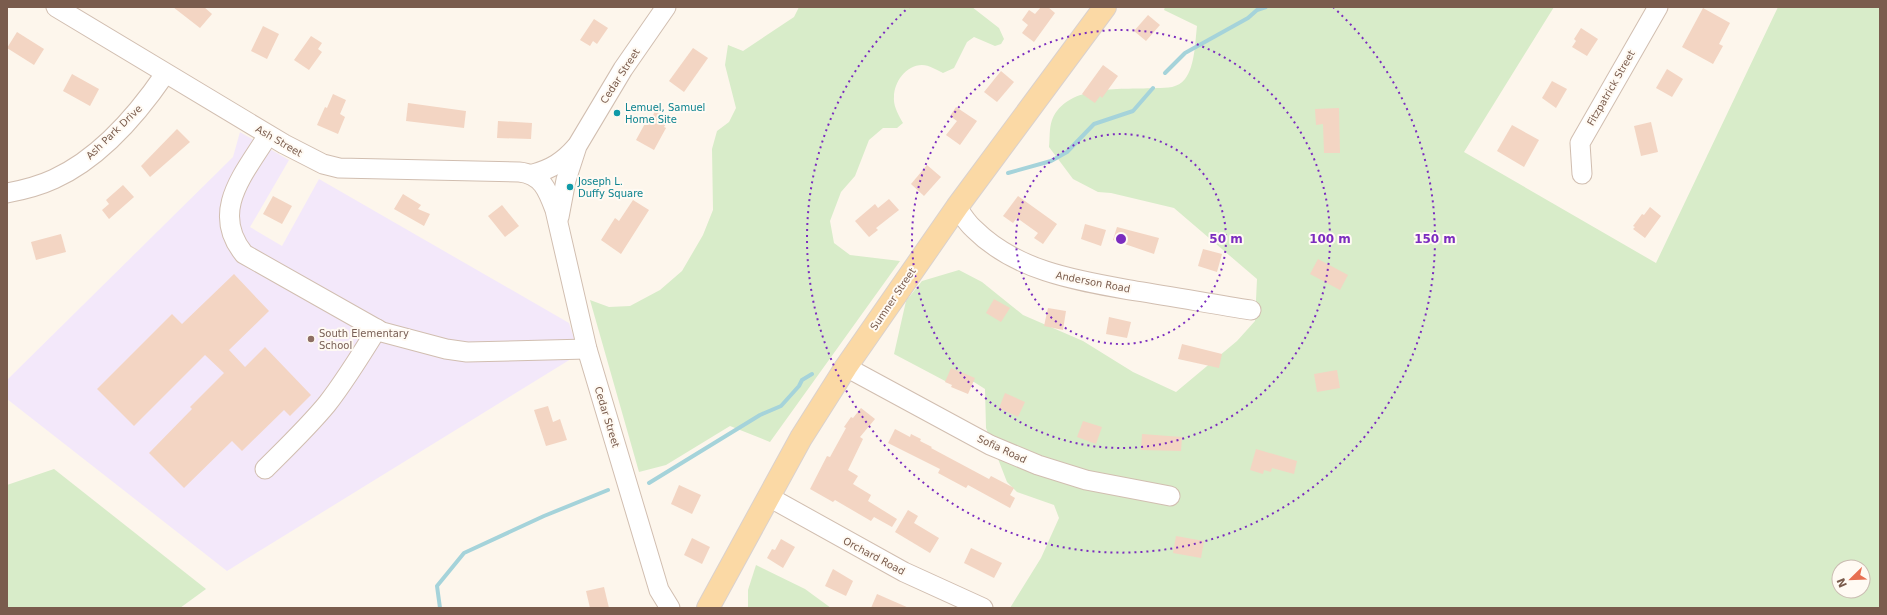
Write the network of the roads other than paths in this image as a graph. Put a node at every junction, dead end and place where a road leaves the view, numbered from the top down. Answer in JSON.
{"nodes":[{"id":1,"x":56,"y":7,"type":"edge"},
{"id":2,"x":666,"y":7,"type":"edge"},
{"id":3,"x":1105,"y":7,"type":"edge"},
{"id":4,"x":1658,"y":7,"type":"edge"},
{"id":5,"x":166,"y":74,"type":"junction"},
{"id":6,"x":268,"y":135,"type":"junction"},
{"id":7,"x":577,"y":146,"type":"junction"},
{"id":8,"x":533,"y":174,"type":"junction"},
{"id":9,"x":1582,"y":174,"type":"dead end"},
{"id":10,"x":7,"y":193,"type":"edge"},
{"id":11,"x":957,"y":207,"type":"junction"},
{"id":12,"x":558,"y":220,"type":"junction"},
{"id":13,"x":1251,"y":310,"type":"dead end"},
{"id":14,"x":377,"y":330,"type":"junction"},
{"id":15,"x":587,"y":349,"type":"junction"},
{"id":16,"x":846,"y":367,"type":"junction"},
{"id":17,"x":265,"y":469,"type":"dead end"},
{"id":18,"x":1170,"y":496,"type":"dead end"},
{"id":19,"x":769,"y":497,"type":"junction"},
{"id":20,"x":670,"y":608,"type":"edge"},
{"id":21,"x":708,"y":608,"type":"edge"},
{"id":22,"x":983,"y":608,"type":"edge"}],
"edges":[{"from":1,"to":5,"type":"street","name":"Ash Street"},
{"from":2,"to":7,"type":"street","name":"Cedar Street"},
{"from":3,"to":11,"type":"main road","name":"Sumner Street"},
{"from":4,"to":9,"type":"street","name":"Fitzpatrick Street"},
{"from":5,"to":6,"type":"street","name":"Ash Street"},
{"from":5,"to":10,"type":"street","name":"Ash Park Drive"},
{"from":6,"to":8,"type":"street","name":"Ash Street"},
{"from":6,"to":14,"type":"street"},
{"from":7,"to":8,"type":"street","name":"Cedar Street"},
{"from":7,"to":12,"type":"street","name":"Cedar Street"},
{"from":8,"to":12,"type":"street","name":"Cedar Street"},
{"from":11,"to":13,"type":"street","name":"Anderson Road"},
{"from":11,"to":16,"type":"main road","name":"Sumner Street"},
{"from":12,"to":15,"type":"street","name":"Cedar Street"},
{"from":14,"to":15,"type":"street"},
{"from":14,"to":17,"type":"street"},
{"from":15,"to":20,"type":"street","name":"Cedar Street"},
{"from":16,"to":18,"type":"street","name":"Sofia Road"},
{"from":16,"to":19,"type":"main road","name":"Sumner Street"},
{"from":19,"to":21,"type":"main road","name":"Sumner Street"},
{"from":19,"to":22,"type":"street","name":"Orchard Road"}]}
